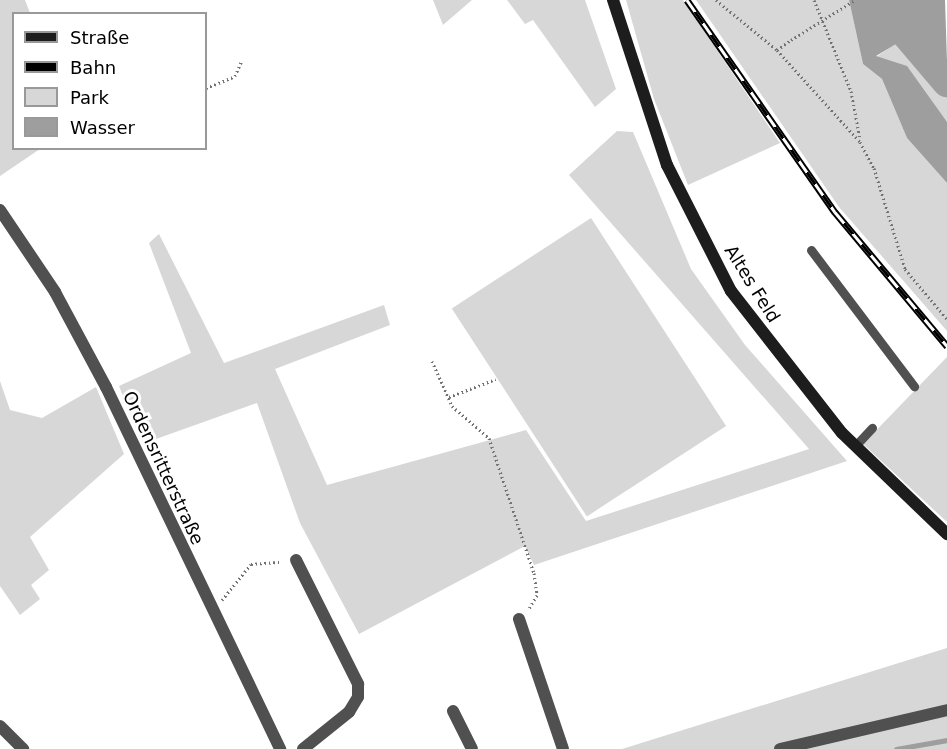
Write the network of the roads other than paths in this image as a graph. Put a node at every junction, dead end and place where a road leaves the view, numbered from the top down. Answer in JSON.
{"nodes":[{"id":1,"x":613,"y":0,"type":"edge"},
{"id":2,"x":0,"y":210,"type":"edge"},
{"id":3,"x":812,"y":250,"type":"dead end"},
{"id":4,"x":914,"y":386,"type":"dead end"},
{"id":5,"x":872,"y":428,"type":"dead end"},
{"id":6,"x":855,"y":446,"type":"junction"},
{"id":7,"x":947,"y":534,"type":"edge"},
{"id":8,"x":296,"y":560,"type":"road end"},
{"id":9,"x":519,"y":619,"type":"road end"},
{"id":10,"x":947,"y":710,"type":"edge"},
{"id":11,"x":453,"y":711,"type":"dead end"},
{"id":12,"x":0,"y":726,"type":"edge"},
{"id":13,"x":23,"y":749,"type":"edge"},
{"id":14,"x":280,"y":749,"type":"edge"},
{"id":15,"x":303,"y":749,"type":"edge"},
{"id":16,"x":472,"y":749,"type":"edge"},
{"id":17,"x":563,"y":749,"type":"edge"},
{"id":18,"x":780,"y":749,"type":"edge"}],
"edges":[{"from":1,"to":6,"type":"main road","name":"Altes Feld"},
{"from":2,"to":14,"type":"street","name":"Ordensritterstraße"},
{"from":3,"to":4,"type":"lane"},
{"from":5,"to":6,"type":"lane"},
{"from":6,"to":7,"type":"main road","name":"Altes Feld"},
{"from":8,"to":15,"type":"street"},
{"from":9,"to":17,"type":"street"},
{"from":10,"to":18,"type":"street"},
{"from":11,"to":16,"type":"street"},
{"from":12,"to":13,"type":"street"}]}
